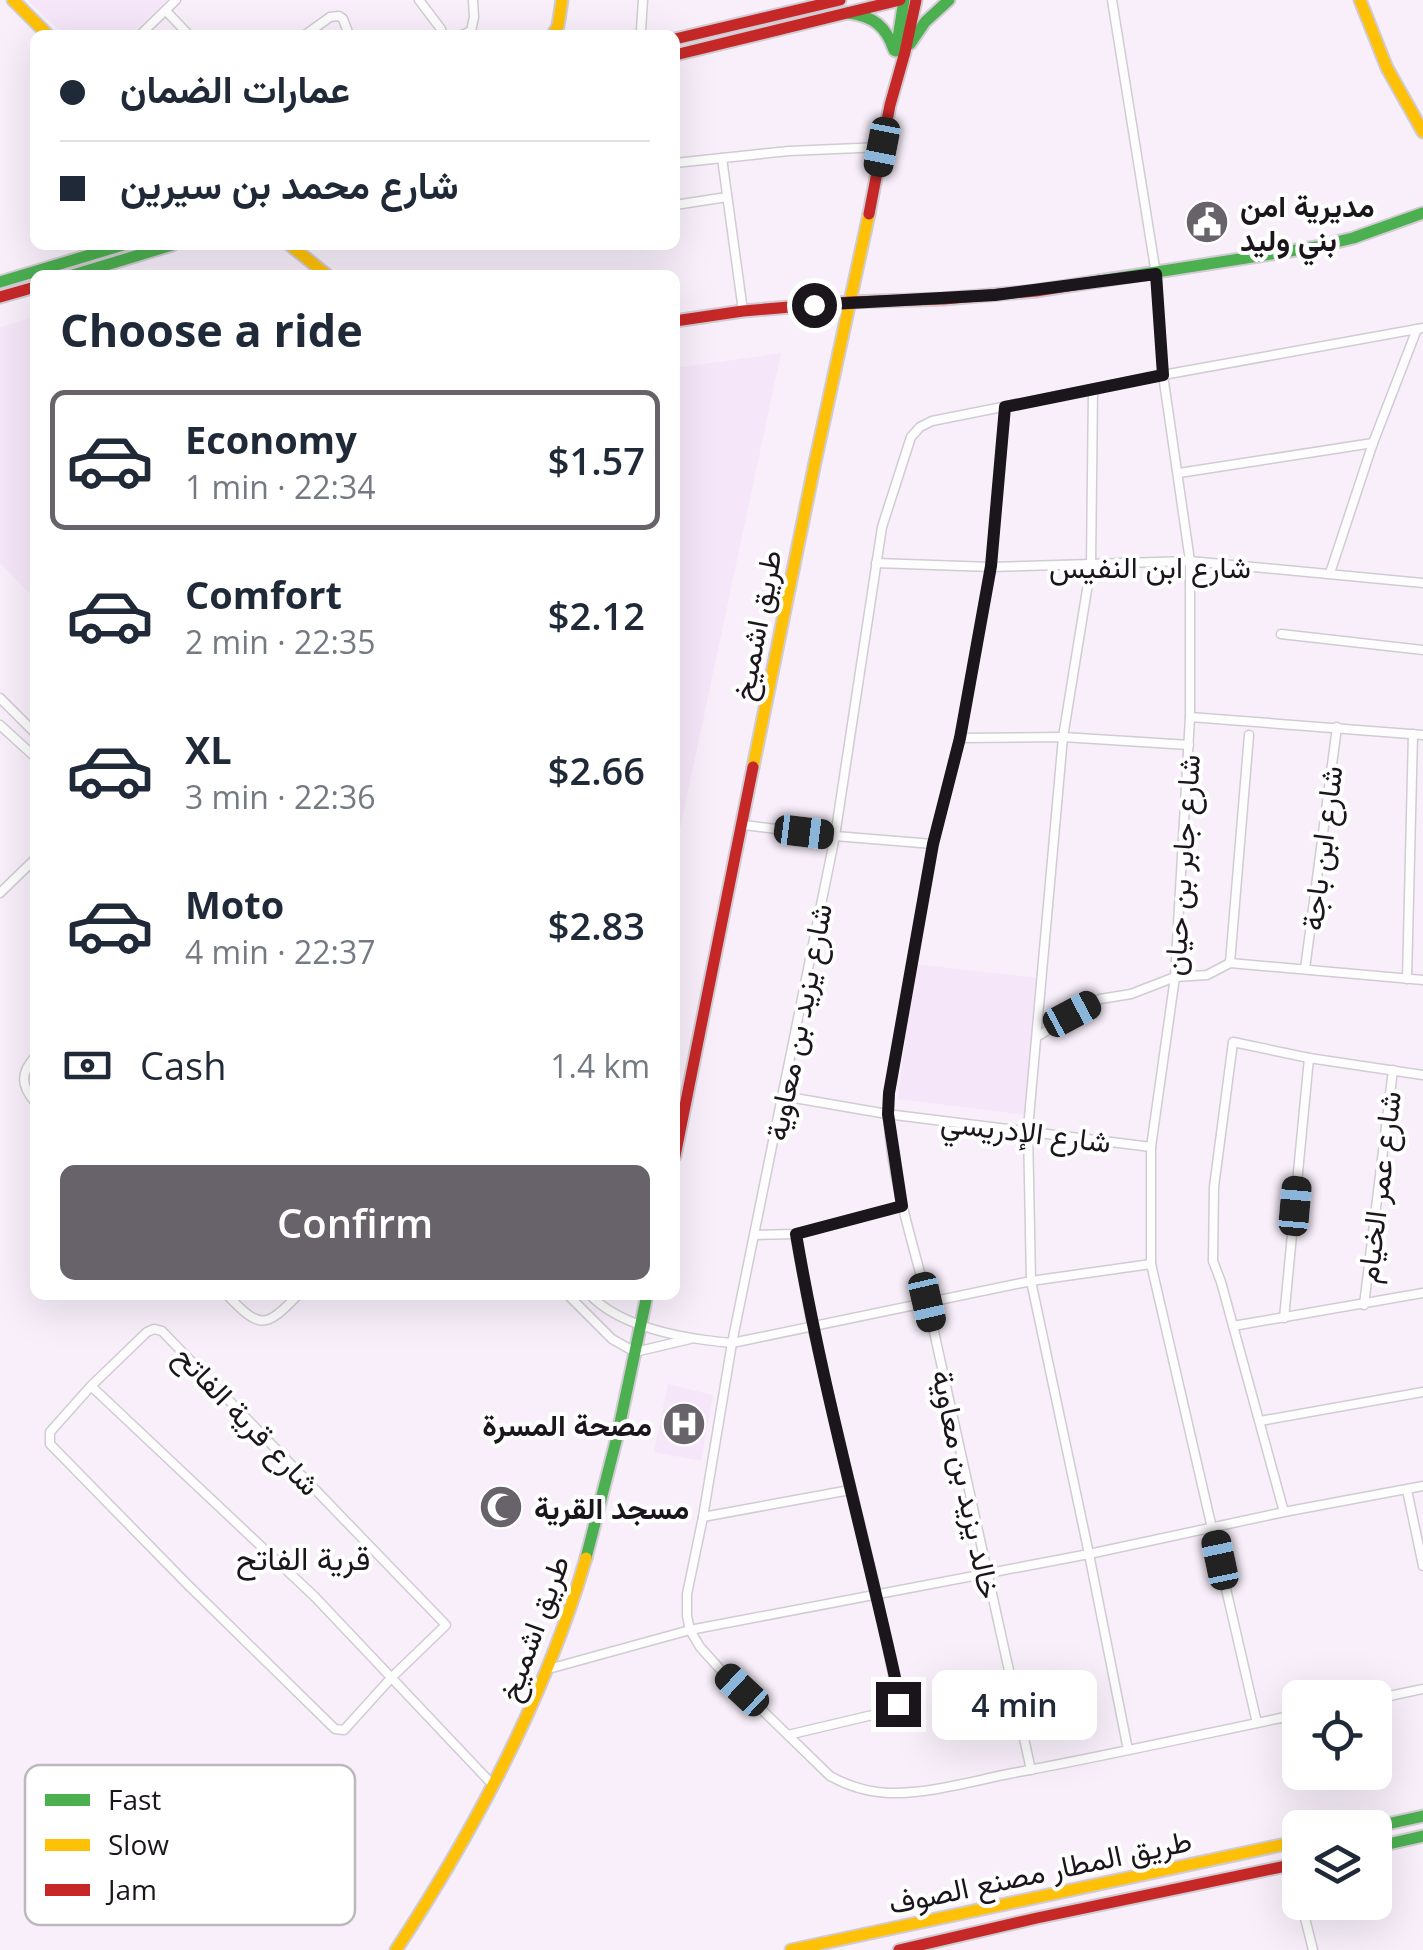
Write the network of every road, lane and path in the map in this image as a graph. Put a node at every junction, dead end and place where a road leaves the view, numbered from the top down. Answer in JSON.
{"nodes":[{"id":1,"x":13,"y":0,"type":"edge"},
{"id":2,"x":176,"y":0,"type":"edge"},
{"id":3,"x":419,"y":0,"type":"edge"},
{"id":4,"x":473,"y":0,"type":"edge"},
{"id":5,"x":562,"y":0,"type":"edge"},
{"id":6,"x":643,"y":0,"type":"edge"},
{"id":7,"x":840,"y":0,"type":"edge"},
{"id":8,"x":902,"y":0,"type":"edge"},
{"id":9,"x":916,"y":0,"type":"edge"},
{"id":10,"x":949,"y":0,"type":"edge"},
{"id":11,"x":1112,"y":0,"type":"edge"},
{"id":12,"x":1360,"y":0,"type":"edge"},
{"id":13,"x":1370,"y":0,"type":"edge"},
{"id":14,"x":166,"y":10,"type":"junction"},
{"id":15,"x":848,"y":12,"type":"junction"},
{"id":16,"x":43,"y":30,"type":"edge"},
{"id":17,"x":145,"y":30,"type":"edge"},
{"id":18,"x":184,"y":30,"type":"edge"},
{"id":19,"x":312,"y":30,"type":"edge"},
{"id":20,"x":347,"y":30,"type":"edge"},
{"id":21,"x":442,"y":30,"type":"edge"},
{"id":22,"x":471,"y":30,"type":"edge"},
{"id":23,"x":557,"y":30,"type":"edge"},
{"id":24,"x":641,"y":30,"type":"dead end"},
{"id":25,"x":680,"y":38,"type":"edge"},
{"id":26,"x":680,"y":54,"type":"edge"},
{"id":27,"x":900,"y":56,"type":"junction"},
{"id":28,"x":1423,"y":116,"type":"edge"},
{"id":29,"x":1423,"y":132,"type":"edge"},
{"id":30,"x":882,"y":147,"type":"junction"},
{"id":31,"x":722,"y":158,"type":"junction"},
{"id":32,"x":680,"y":162,"type":"edge"},
{"id":33,"x":727,"y":197,"type":"junction"},
{"id":34,"x":680,"y":204,"type":"edge"},
{"id":35,"x":1423,"y":213,"type":"edge"},
{"id":36,"x":106,"y":250,"type":"edge"},
{"id":37,"x":156,"y":250,"type":"edge"},
{"id":38,"x":296,"y":250,"type":"edge"},
{"id":39,"x":40,"y":270,"type":"edge"},
{"id":40,"x":90,"y":270,"type":"edge"},
{"id":41,"x":321,"y":270,"type":"edge"},
{"id":42,"x":30,"y":273,"type":"edge"},
{"id":43,"x":1156,"y":274,"type":"junction"},
{"id":44,"x":0,"y":282,"type":"edge"},
{"id":45,"x":30,"y":288,"type":"edge"},
{"id":46,"x":0,"y":297,"type":"edge"},
{"id":47,"x":849,"y":302,"type":"junction"},
{"id":48,"x":744,"y":311,"type":"junction"},
{"id":49,"x":680,"y":319,"type":"edge"},
{"id":50,"x":1420,"y":328,"type":"edge"},
{"id":51,"x":1163,"y":375,"type":"junction"},
{"id":52,"x":1094,"y":389,"type":"junction"},
{"id":53,"x":1005,"y":407,"type":"junction"},
{"id":54,"x":1374,"y":443,"type":"junction"},
{"id":55,"x":1179,"y":473,"type":"junction"},
{"id":56,"x":1190,"y":561,"type":"junction"},
{"id":57,"x":876,"y":563,"type":"junction"},
{"id":58,"x":1091,"y":565,"type":"junction"},
{"id":59,"x":991,"y":566,"type":"junction"},
{"id":60,"x":1330,"y":572,"type":"junction"},
{"id":61,"x":1423,"y":583,"type":"edge"},
{"id":62,"x":1281,"y":634,"type":"dead end"},
{"id":63,"x":1423,"y":650,"type":"edge"},
{"id":64,"x":0,"y":698,"type":"edge"},
{"id":65,"x":1190,"y":718,"type":"junction"},
{"id":66,"x":23,"y":721,"type":"junction"},
{"id":67,"x":0,"y":725,"type":"edge"},
{"id":68,"x":30,"y":728,"type":"edge"},
{"id":69,"x":1337,"y":728,"type":"junction"},
{"id":70,"x":1249,"y":735,"type":"dead end"},
{"id":71,"x":1418,"y":735,"type":"edge"},
{"id":72,"x":11,"y":736,"type":"junction"},
{"id":73,"x":1064,"y":736,"type":"junction"},
{"id":74,"x":960,"y":738,"type":"junction"},
{"id":75,"x":1189,"y":745,"type":"junction"},
{"id":76,"x":30,"y":753,"type":"edge"},
{"id":77,"x":742,"y":824,"type":"junction"},
{"id":78,"x":835,"y":836,"type":"junction"},
{"id":79,"x":933,"y":844,"type":"junction"},
{"id":80,"x":30,"y":863,"type":"edge"},
{"id":81,"x":0,"y":892,"type":"edge"},
{"id":82,"x":1230,"y":963,"type":"junction"},
{"id":83,"x":1305,"y":969,"type":"junction"},
{"id":84,"x":1174,"y":977,"type":"junction"},
{"id":85,"x":1407,"y":979,"type":"junction"},
{"id":86,"x":1423,"y":980,"type":"edge"},
{"id":87,"x":1038,"y":1036,"type":"junction"},
{"id":88,"x":1309,"y":1058,"type":"junction"},
{"id":89,"x":30,"y":1062,"type":"edge"},
{"id":90,"x":1393,"y":1070,"type":"junction"},
{"id":91,"x":1423,"y":1074,"type":"edge"},
{"id":92,"x":30,"y":1096,"type":"edge"},
{"id":93,"x":783,"y":1096,"type":"junction"},
{"id":94,"x":888,"y":1114,"type":"junction"},
{"id":95,"x":1028,"y":1130,"type":"junction"},
{"id":96,"x":680,"y":1131,"type":"edge"},
{"id":97,"x":1151,"y":1146,"type":"junction"},
{"id":98,"x":902,"y":1206,"type":"junction"},
{"id":99,"x":796,"y":1234,"type":"junction"},
{"id":100,"x":755,"y":1235,"type":"junction"},
{"id":101,"x":1151,"y":1264,"type":"junction"},
{"id":102,"x":1031,"y":1281,"type":"junction"},
{"id":103,"x":1423,"y":1293,"type":"edge"},
{"id":104,"x":232,"y":1300,"type":"edge"},
{"id":105,"x":293,"y":1300,"type":"edge"},
{"id":106,"x":573,"y":1300,"type":"edge"},
{"id":107,"x":595,"y":1300,"type":"edge"},
{"id":108,"x":646,"y":1300,"type":"edge"},
{"id":109,"x":927,"y":1302,"type":"junction"},
{"id":110,"x":1364,"y":1304,"type":"junction"},
{"id":111,"x":1284,"y":1318,"type":"junction"},
{"id":112,"x":641,"y":1324,"type":"junction"},
{"id":113,"x":812,"y":1326,"type":"junction"},
{"id":114,"x":1233,"y":1326,"type":"junction"},
{"id":115,"x":690,"y":1339,"type":"junction"},
{"id":116,"x":732,"y":1344,"type":"junction"},
{"id":117,"x":634,"y":1352,"type":"junction"},
{"id":118,"x":91,"y":1386,"type":"junction"},
{"id":119,"x":1423,"y":1392,"type":"edge"},
{"id":120,"x":1260,"y":1421,"type":"junction"},
{"id":121,"x":1423,"y":1486,"type":"edge"},
{"id":122,"x":850,"y":1490,"type":"junction"},
{"id":123,"x":1407,"y":1490,"type":"junction"},
{"id":124,"x":1284,"y":1512,"type":"junction"},
{"id":125,"x":703,"y":1517,"type":"junction"},
{"id":126,"x":1213,"y":1527,"type":"junction"},
{"id":127,"x":1090,"y":1554,"type":"junction"},
{"id":128,"x":1423,"y":1566,"type":"edge"},
{"id":129,"x":987,"y":1573,"type":"junction"},
{"id":130,"x":877,"y":1595,"type":"junction"},
{"id":131,"x":690,"y":1630,"type":"junction"},
{"id":132,"x":549,"y":1669,"type":"junction"},
{"id":133,"x":392,"y":1676,"type":"junction"},
{"id":134,"x":1423,"y":1689,"type":"edge"},
{"id":135,"x":1392,"y":1695,"type":"edge"},
{"id":136,"x":1282,"y":1718,"type":"edge"},
{"id":137,"x":1256,"y":1723,"type":"junction"},
{"id":138,"x":788,"y":1734,"type":"junction"},
{"id":139,"x":1128,"y":1750,"type":"junction"},
{"id":140,"x":1031,"y":1770,"type":"junction"},
{"id":141,"x":492,"y":1784,"type":"junction"},
{"id":142,"x":1423,"y":1816,"type":"edge"},
{"id":143,"x":1392,"y":1823,"type":"edge"},
{"id":144,"x":1423,"y":1836,"type":"edge"},
{"id":145,"x":1392,"y":1843,"type":"edge"},
{"id":146,"x":1282,"y":1845,"type":"edge"},
{"id":147,"x":1282,"y":1867,"type":"edge"},
{"id":148,"x":1098,"y":1884,"type":"junction"},
{"id":149,"x":1103,"y":1904,"type":"junction"},
{"id":150,"x":1305,"y":1920,"type":"edge"},
{"id":151,"x":906,"y":1949,"type":"edge"},
{"id":152,"x":396,"y":1950,"type":"edge"},
{"id":153,"x":791,"y":1950,"type":"edge"},
{"id":154,"x":1312,"y":1950,"type":"edge"}],
"edges":[{"from":1,"to":16,"type":"main road"},
{"from":2,"to":14,"type":"street"},
{"from":3,"to":21,"type":"street"},
{"from":4,"to":22,"type":"street"},
{"from":5,"to":23,"type":"main road"},
{"from":6,"to":24,"type":"street"},
{"from":7,"to":25,"type":"main road"},
{"from":8,"to":15,"type":"main road"},
{"from":8,"to":27,"type":"main road"},
{"from":9,"to":27,"type":"main road"},
{"from":10,"to":27,"type":"main road"},
{"from":11,"to":43,"type":"street","name":"شارع جابر بن حيان"},
{"from":12,"to":29,"type":"main road"},
{"from":13,"to":28,"type":"main road"},
{"from":14,"to":17,"type":"street"},
{"from":14,"to":18,"type":"street"},
{"from":15,"to":26,"type":"main road"},
{"from":15,"to":27,"type":"main road"},
{"from":19,"to":20,"type":"street"},
{"from":27,"to":30,"type":"main road","name":"طريق اشميخ"},
{"from":30,"to":31,"type":"street"},
{"from":30,"to":47,"type":"main road","name":"طريق اشميخ"},
{"from":31,"to":32,"type":"street"},
{"from":31,"to":33,"type":"street"},
{"from":33,"to":34,"type":"street"},
{"from":33,"to":48,"type":"street"},
{"from":35,"to":43,"type":"main road"},
{"from":36,"to":39,"type":"main road"},
{"from":37,"to":40,"type":"main road"},
{"from":38,"to":41,"type":"main road"},
{"from":42,"to":44,"type":"main road"},
{"from":43,"to":47,"type":"main road"},
{"from":43,"to":51,"type":"street","name":"شارع جابر بن حيان"},
{"from":45,"to":46,"type":"main road"},
{"from":47,"to":48,"type":"main road"},
{"from":47,"to":77,"type":"main road","name":"طريق اشميخ"},
{"from":48,"to":49,"type":"main road"},
{"from":50,"to":51,"type":"street","name":"شارع يزيد بن معاوية"},
{"from":50,"to":54,"type":"street"},
{"from":51,"to":52,"type":"street","name":"شارع يزيد بن معاوية"},
{"from":51,"to":55,"type":"street","name":"شارع جابر بن حيان"},
{"from":52,"to":53,"type":"street","name":"شارع يزيد بن معاوية"},
{"from":52,"to":58,"type":"street"},
{"from":53,"to":57,"type":"street","name":"شارع يزيد بن معاوية"},
{"from":53,"to":59,"type":"street","name":"خالد يزيد بن معاوية"},
{"from":54,"to":55,"type":"street"},
{"from":54,"to":60,"type":"street"},
{"from":55,"to":56,"type":"street","name":"شارع جابر بن حيان"},
{"from":56,"to":58,"type":"street","name":"شارع ابن النفيس"},
{"from":56,"to":60,"type":"street","name":"شارع ابن النفيس"},
{"from":56,"to":65,"type":"street","name":"شارع جابر بن حيان"},
{"from":57,"to":59,"type":"street","name":"شارع ابن النفيس"},
{"from":57,"to":78,"type":"street","name":"شارع يزيد بن معاوية"},
{"from":58,"to":59,"type":"street","name":"شارع ابن النفيس"},
{"from":58,"to":73,"type":"street"},
{"from":59,"to":74,"type":"street","name":"خالد يزيد بن معاوية"},
{"from":60,"to":61,"type":"street","name":"شارع ابن النفيس"},
{"from":62,"to":63,"type":"street"},
{"from":64,"to":66,"type":"street"},
{"from":65,"to":69,"type":"street"},
{"from":65,"to":75,"type":"street","name":"شارع جابر بن حيان"},
{"from":66,"to":68,"type":"street"},
{"from":66,"to":72,"type":"street"},
{"from":67,"to":72,"type":"street"},
{"from":69,"to":71,"type":"street"},
{"from":69,"to":83,"type":"street","name":"شارع ابن باجة"},
{"from":70,"to":82,"type":"street"},
{"from":71,"to":85,"type":"street"},
{"from":72,"to":76,"type":"street"},
{"from":73,"to":74,"type":"street"},
{"from":73,"to":75,"type":"street"},
{"from":73,"to":87,"type":"street"},
{"from":74,"to":79,"type":"street","name":"خالد يزيد بن معاوية"},
{"from":75,"to":84,"type":"street","name":"شارع جابر بن حيان"},
{"from":77,"to":78,"type":"street"},
{"from":77,"to":96,"type":"main road","name":"طريق اشميخ"},
{"from":78,"to":79,"type":"street"},
{"from":78,"to":93,"type":"street","name":"شارع يزيد بن معاوية"},
{"from":79,"to":94,"type":"street","name":"خالد يزيد بن معاوية"},
{"from":80,"to":81,"type":"street"},
{"from":82,"to":83,"type":"street"},
{"from":82,"to":84,"type":"street"},
{"from":83,"to":85,"type":"street"},
{"from":84,"to":87,"type":"street"},
{"from":84,"to":97,"type":"street","name":"شارع جابر بن حيان"},
{"from":85,"to":86,"type":"street"},
{"from":87,"to":95,"type":"street"},
{"from":88,"to":90,"type":"street"},
{"from":88,"to":111,"type":"street"},
{"from":88,"to":114,"type":"street"},
{"from":89,"to":92,"type":"street"},
{"from":90,"to":91,"type":"street"},
{"from":90,"to":110,"type":"street","name":"شارع عمر الخيام"},
{"from":93,"to":94,"type":"street","name":"شارع الإدريسي"},
{"from":93,"to":100,"type":"street","name":"شارع يزيد بن معاوية"},
{"from":94,"to":95,"type":"street","name":"شارع الإدريسي"},
{"from":94,"to":98,"type":"street","name":"خالد يزيد بن معاوية"},
{"from":95,"to":97,"type":"street","name":"شارع الإدريسي"},
{"from":95,"to":102,"type":"street"},
{"from":97,"to":101,"type":"street","name":"شارع جابر بن حيان"},
{"from":98,"to":99,"type":"street"},
{"from":98,"to":109,"type":"street","name":"خالد يزيد بن معاوية"},
{"from":99,"to":100,"type":"street"},
{"from":99,"to":113,"type":"street"},
{"from":100,"to":116,"type":"street","name":"شارع يزيد بن معاوية"},
{"from":101,"to":102,"type":"street"},
{"from":101,"to":126,"type":"street","name":"شارع جابر بن حيان"},
{"from":102,"to":109,"type":"street"},
{"from":102,"to":127,"type":"street"},
{"from":103,"to":110,"type":"street"},
{"from":104,"to":105,"type":"street"},
{"from":106,"to":117,"type":"street"},
{"from":107,"to":112,"type":"street"},
{"from":108,"to":112,"type":"main road","name":"طريق اشميخ"},
{"from":109,"to":113,"type":"street"},
{"from":109,"to":129,"type":"street","name":"خالد يزيد بن معاوية"},
{"from":110,"to":111,"type":"street"},
{"from":111,"to":114,"type":"street"},
{"from":112,"to":115,"type":"street"},
{"from":112,"to":117,"type":"main road","name":"طريق اشميخ"},
{"from":113,"to":116,"type":"street"},
{"from":113,"to":122,"type":"street"},
{"from":114,"to":120,"type":"street"},
{"from":115,"to":116,"type":"street"},
{"from":115,"to":117,"type":"street"},
{"from":116,"to":125,"type":"street","name":"شارع يزيد بن معاوية"},
{"from":117,"to":132,"type":"main road","name":"طريق اشميخ"},
{"from":118,"to":133,"type":"street"},
{"from":118,"to":133,"type":"street","name":"شارع قرية الفاتح"},
{"from":118,"to":133,"type":"street","name":"شارع قرية الفاتح"},
{"from":119,"to":120,"type":"street"},
{"from":120,"to":124,"type":"street"},
{"from":121,"to":123,"type":"street"},
{"from":122,"to":125,"type":"street"},
{"from":122,"to":130,"type":"street"},
{"from":123,"to":124,"type":"street"},
{"from":123,"to":128,"type":"street"},
{"from":124,"to":126,"type":"street"},
{"from":125,"to":131,"type":"street","name":"شارع يزيد بن معاوية"},
{"from":126,"to":127,"type":"street"},
{"from":126,"to":137,"type":"street","name":"شارع جابر بن حيان"},
{"from":127,"to":129,"type":"street"},
{"from":127,"to":139,"type":"street"},
{"from":129,"to":130,"type":"street"},
{"from":129,"to":140,"type":"street","name":"خالد يزيد بن معاوية"},
{"from":130,"to":131,"type":"street"},
{"from":130,"to":138,"type":"street"},
{"from":131,"to":132,"type":"street"},
{"from":131,"to":138,"type":"street"},
{"from":132,"to":141,"type":"main road","name":"طريق اشميخ"},
{"from":133,"to":141,"type":"street"},
{"from":134,"to":135,"type":"street"},
{"from":136,"to":137,"type":"street"},
{"from":137,"to":139,"type":"street"},
{"from":138,"to":140,"type":"street"},
{"from":139,"to":140,"type":"street"},
{"from":141,"to":152,"type":"main road","name":"طريق اشميخ"},
{"from":142,"to":143,"type":"main road"},
{"from":144,"to":145,"type":"main road"},
{"from":146,"to":148,"type":"main road","name":"طريق المطار مصنع الصوف"},
{"from":147,"to":149,"type":"main road","name":"طريق المطار مصنع الصوف"},
{"from":148,"to":149,"type":"main road"},
{"from":148,"to":153,"type":"main road","name":"طريق المطار مصنع الصوف"},
{"from":149,"to":151,"type":"main road","name":"طريق المطار مصنع الصوف"},
{"from":150,"to":154,"type":"street"}]}
